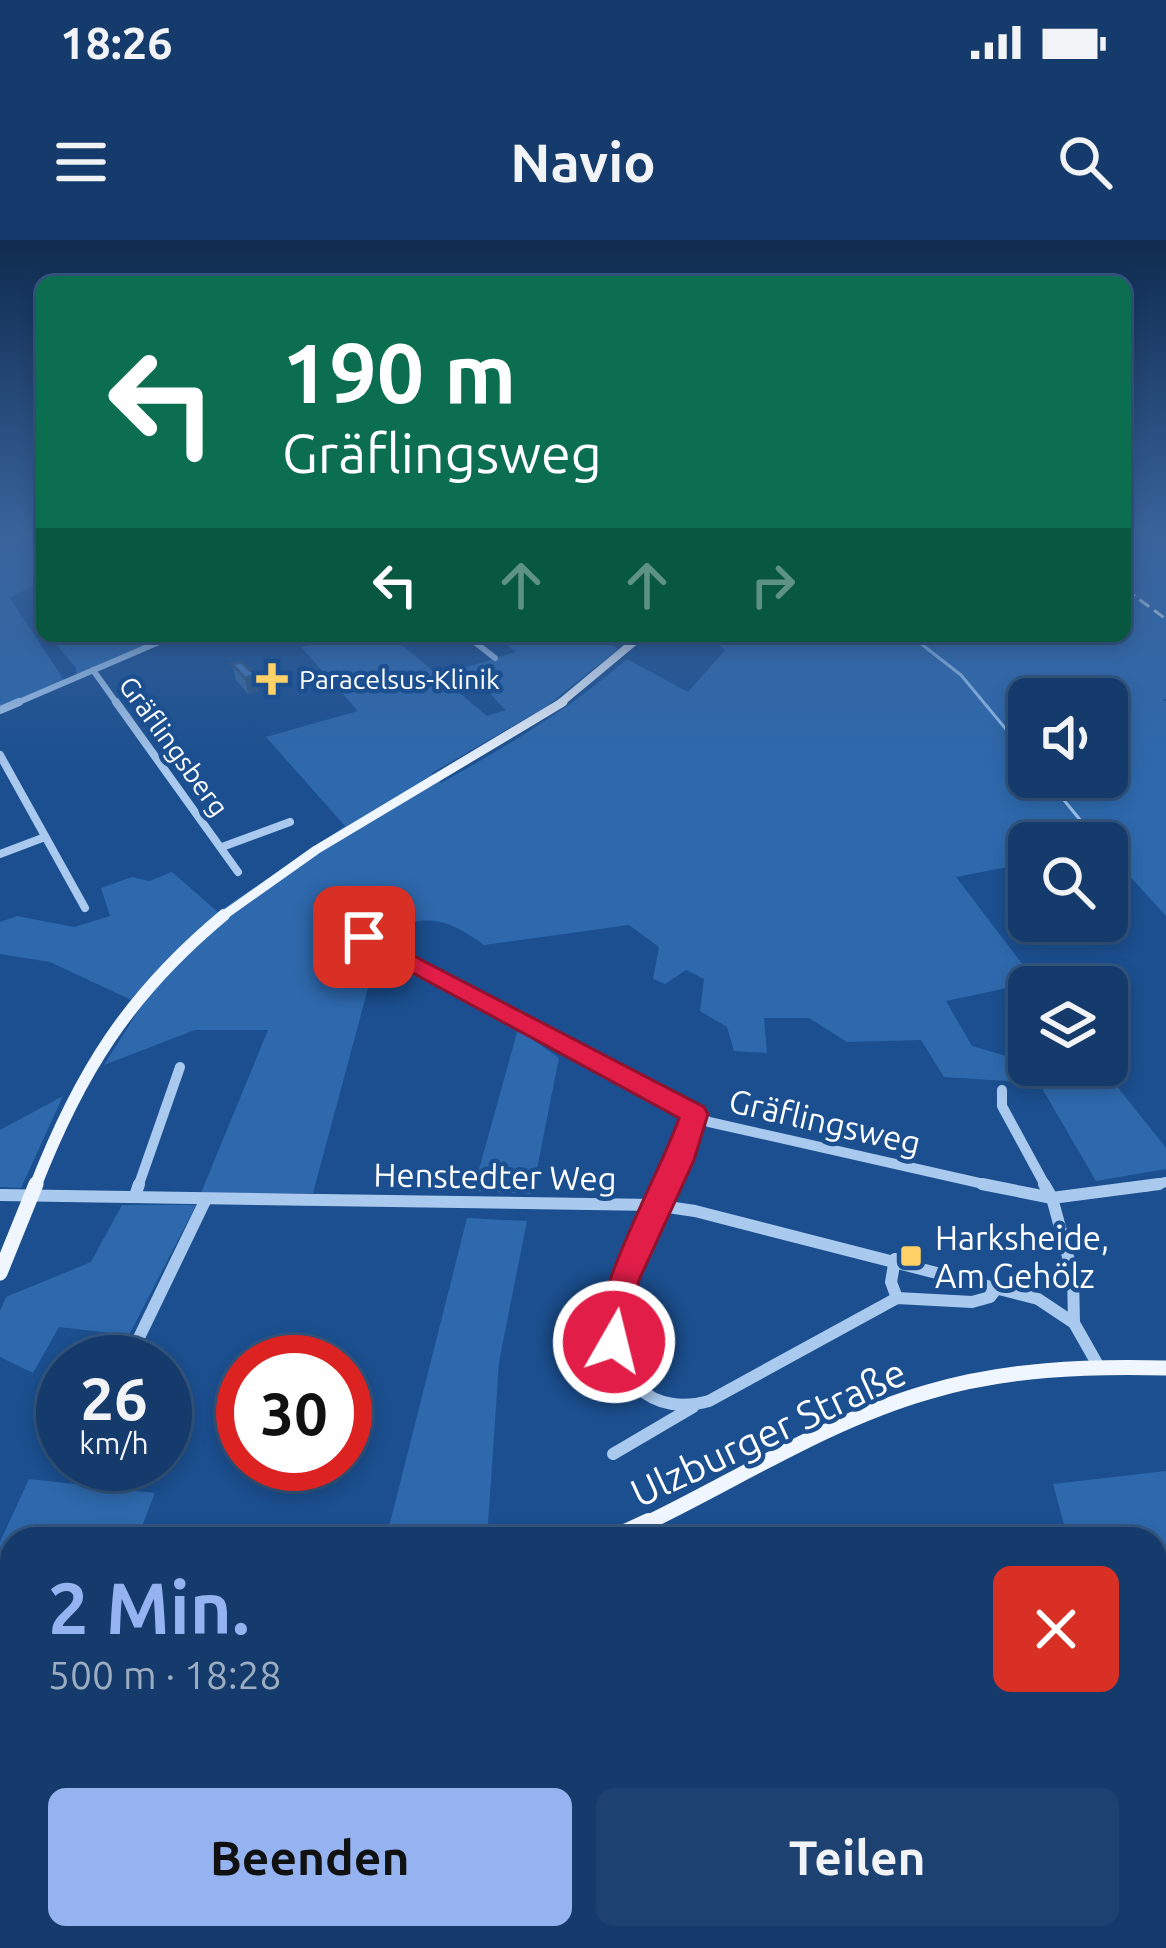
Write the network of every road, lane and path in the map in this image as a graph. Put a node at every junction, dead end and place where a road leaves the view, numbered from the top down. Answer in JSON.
{"nodes":[{"id":1,"x":159,"y":642,"type":"edge"},
{"id":2,"x":475,"y":642,"type":"edge"},
{"id":3,"x":633,"y":642,"type":"edge"},
{"id":4,"x":496,"y":658,"type":"dead end"},
{"id":5,"x":93,"y":670,"type":"junction"},
{"id":6,"x":0,"y":710,"type":"edge"},
{"id":7,"x":1,"y":759,"type":"edge"},
{"id":8,"x":290,"y":821,"type":"dead end"},
{"id":9,"x":45,"y":837,"type":"junction"},
{"id":10,"x":222,"y":847,"type":"junction"},
{"id":11,"x":0,"y":854,"type":"edge"},
{"id":12,"x":238,"y":872,"type":"dead end"},
{"id":13,"x":85,"y":908,"type":"dead end"},
{"id":14,"x":364,"y":937,"type":"dead end"},
{"id":15,"x":180,"y":1067,"type":"dead end"},
{"id":16,"x":1002,"y":1090,"type":"dead end"},
{"id":17,"x":694,"y":1114,"type":"junction"},
{"id":18,"x":1166,"y":1182,"type":"edge"},
{"id":19,"x":0,"y":1195,"type":"edge"},
{"id":20,"x":33,"y":1196,"type":"junction"},
{"id":21,"x":135,"y":1196,"type":"junction"},
{"id":22,"x":206,"y":1198,"type":"junction"},
{"id":23,"x":1052,"y":1198,"type":"junction"},
{"id":24,"x":654,"y":1205,"type":"junction"},
{"id":25,"x":895,"y":1259,"type":"junction"},
{"id":26,"x":0,"y":1274,"type":"edge"},
{"id":27,"x":998,"y":1287,"type":"junction"},
{"id":28,"x":897,"y":1298,"type":"junction"},
{"id":29,"x":1074,"y":1323,"type":"junction"},
{"id":30,"x":140,"y":1335,"type":"edge"},
{"id":31,"x":1099,"y":1367,"type":"junction"},
{"id":32,"x":1166,"y":1368,"type":"edge"},
{"id":33,"x":654,"y":1399,"type":"junction"},
{"id":34,"x":693,"y":1407,"type":"junction"},
{"id":35,"x":657,"y":1429,"type":"junction"},
{"id":36,"x":613,"y":1454,"type":"dead end"},
{"id":37,"x":637,"y":1527,"type":"edge"}],
"edges":[{"from":1,"to":5,"type":"street"},
{"from":2,"to":4,"type":"street"},
{"from":3,"to":20,"type":"main road"},
{"from":5,"to":6,"type":"street"},
{"from":5,"to":10,"type":"street","name":"Gräflingsberg"},
{"from":7,"to":9,"type":"street"},
{"from":8,"to":10,"type":"street","name":"Gräflingsberg"},
{"from":9,"to":11,"type":"street"},
{"from":9,"to":13,"type":"street"},
{"from":10,"to":12,"type":"street","name":"Gräflingsberg"},
{"from":14,"to":17,"type":"street","name":"Gräflingsweg"},
{"from":15,"to":21,"type":"street"},
{"from":16,"to":23,"type":"street"},
{"from":17,"to":23,"type":"street","name":"Gräflingsweg"},
{"from":17,"to":24,"type":"street"},
{"from":18,"to":23,"type":"street","name":"Gräflingsweg"},
{"from":19,"to":20,"type":"street","name":"Henstedter Weg"},
{"from":20,"to":21,"type":"street","name":"Henstedter Weg"},
{"from":20,"to":26,"type":"main road"},
{"from":21,"to":22,"type":"street","name":"Henstedter Weg"},
{"from":22,"to":24,"type":"street","name":"Henstedter Weg"},
{"from":22,"to":30,"type":"street"},
{"from":23,"to":29,"type":"street"},
{"from":24,"to":25,"type":"street","name":"Henstedter Weg"},
{"from":24,"to":33,"type":"street"},
{"from":25,"to":27,"type":"street","name":"Henstedter Weg"},
{"from":25,"to":28,"type":"street"},
{"from":27,"to":28,"type":"street"},
{"from":27,"to":29,"type":"street","name":"Henstedter Weg"},
{"from":28,"to":34,"type":"street"},
{"from":29,"to":31,"type":"street"},
{"from":31,"to":32,"type":"main road","name":"Ulzburger Straße"},
{"from":31,"to":37,"type":"main road","name":"Ulzburger Straße"},
{"from":33,"to":34,"type":"street"},
{"from":33,"to":35,"type":"street"},
{"from":34,"to":35,"type":"street"},
{"from":35,"to":36,"type":"street"}]}
